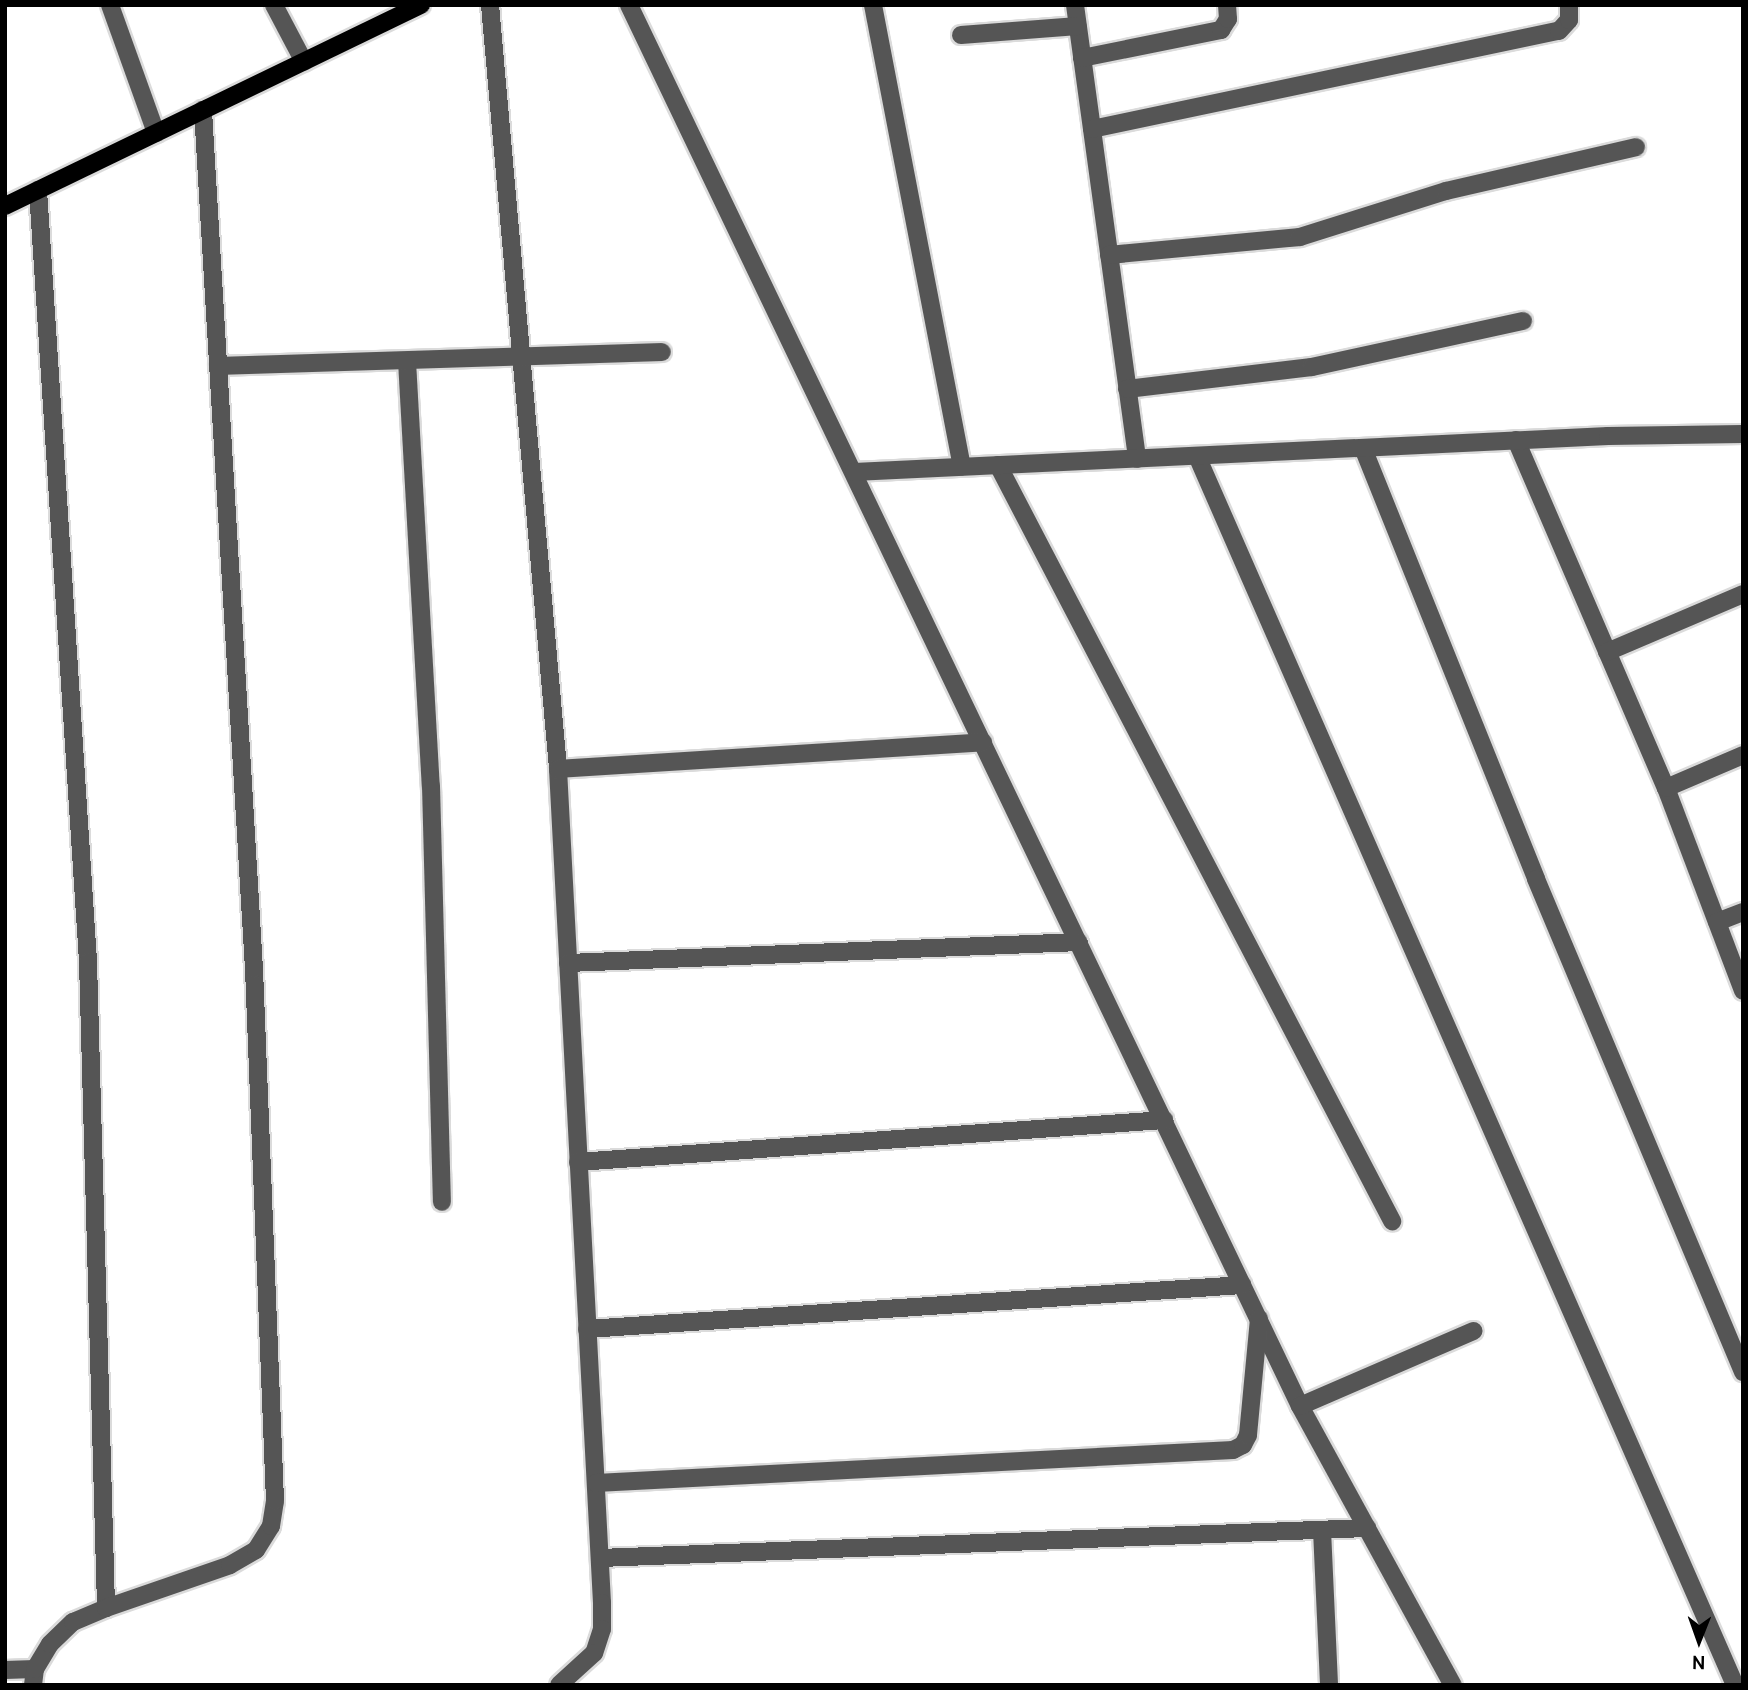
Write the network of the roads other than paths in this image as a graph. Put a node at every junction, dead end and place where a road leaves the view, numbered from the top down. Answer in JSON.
{"nodes":[{"id":1,"x":110,"y":5,"type":"edge"},
{"id":2,"x":274,"y":5,"type":"edge"},
{"id":3,"x":421,"y":5,"type":"edge"},
{"id":4,"x":490,"y":5,"type":"edge"},
{"id":5,"x":629,"y":5,"type":"edge"},
{"id":6,"x":873,"y":5,"type":"edge"},
{"id":7,"x":1075,"y":5,"type":"edge"},
{"id":8,"x":1227,"y":5,"type":"edge"},
{"id":9,"x":1569,"y":5,"type":"edge"},
{"id":10,"x":1078,"y":26,"type":"junction"},
{"id":11,"x":961,"y":35,"type":"dead end"},
{"id":12,"x":1082,"y":58,"type":"junction"},
{"id":13,"x":304,"y":62,"type":"junction"},
{"id":14,"x":203,"y":110,"type":"junction"},
{"id":15,"x":1092,"y":129,"type":"junction"},
{"id":16,"x":156,"y":133,"type":"junction"},
{"id":17,"x":1636,"y":147,"type":"dead end"},
{"id":18,"x":37,"y":190,"type":"junction"},
{"id":19,"x":5,"y":206,"type":"edge"},
{"id":20,"x":1109,"y":255,"type":"junction"},
{"id":21,"x":1523,"y":321,"type":"dead end"},
{"id":22,"x":662,"y":352,"type":"dead end"},
{"id":23,"x":520,"y":357,"type":"junction"},
{"id":24,"x":407,"y":361,"type":"junction"},
{"id":25,"x":219,"y":366,"type":"junction"},
{"id":26,"x":1128,"y":389,"type":"junction"},
{"id":27,"x":1743,"y":434,"type":"edge"},
{"id":28,"x":1516,"y":440,"type":"junction"},
{"id":29,"x":1363,"y":448,"type":"junction"},
{"id":30,"x":1197,"y":456,"type":"junction"},
{"id":31,"x":1137,"y":459,"type":"junction"},
{"id":32,"x":998,"y":465,"type":"junction"},
{"id":33,"x":962,"y":467,"type":"junction"},
{"id":34,"x":854,"y":472,"type":"junction"},
{"id":35,"x":1743,"y":594,"type":"edge"},
{"id":36,"x":1607,"y":652,"type":"junction"},
{"id":37,"x":983,"y":742,"type":"junction"},
{"id":38,"x":1743,"y":755,"type":"edge"},
{"id":39,"x":558,"y":769,"type":"junction"},
{"id":40,"x":1666,"y":788,"type":"junction"},
{"id":41,"x":1743,"y":912,"type":"edge"},
{"id":42,"x":1717,"y":922,"type":"junction"},
{"id":43,"x":1079,"y":942,"type":"junction"},
{"id":44,"x":568,"y":963,"type":"junction"},
{"id":45,"x":1743,"y":991,"type":"edge"},
{"id":46,"x":1164,"y":1120,"type":"junction"},
{"id":47,"x":578,"y":1163,"type":"junction"},
{"id":48,"x":442,"y":1202,"type":"dead end"},
{"id":49,"x":1392,"y":1221,"type":"dead end"},
{"id":50,"x":1243,"y":1285,"type":"junction"},
{"id":51,"x":1259,"y":1319,"type":"junction"},
{"id":52,"x":587,"y":1329,"type":"junction"},
{"id":53,"x":1473,"y":1331,"type":"dead end"},
{"id":54,"x":1743,"y":1372,"type":"edge"},
{"id":55,"x":1300,"y":1406,"type":"junction"},
{"id":56,"x":596,"y":1483,"type":"junction"},
{"id":57,"x":1367,"y":1528,"type":"junction"},
{"id":58,"x":1322,"y":1530,"type":"junction"},
{"id":59,"x":600,"y":1558,"type":"junction"},
{"id":60,"x":106,"y":1608,"type":"junction"},
{"id":61,"x":5,"y":1670,"type":"edge"},
{"id":62,"x":34,"y":1677,"type":"edge"},
{"id":63,"x":559,"y":1685,"type":"edge"},
{"id":64,"x":1329,"y":1685,"type":"edge"},
{"id":65,"x":1453,"y":1685,"type":"edge"},
{"id":66,"x":1735,"y":1685,"type":"edge"}],
"edges":[{"from":1,"to":16,"type":"street"},
{"from":2,"to":13,"type":"street"},
{"from":3,"to":13,"type":"main road"},
{"from":4,"to":23,"type":"street"},
{"from":5,"to":34,"type":"street"},
{"from":6,"to":33,"type":"street"},
{"from":7,"to":10,"type":"street"},
{"from":8,"to":12,"type":"street"},
{"from":9,"to":15,"type":"street"},
{"from":10,"to":11,"type":"street"},
{"from":10,"to":12,"type":"street"},
{"from":12,"to":15,"type":"street"},
{"from":13,"to":14,"type":"main road"},
{"from":14,"to":16,"type":"main road"},
{"from":14,"to":25,"type":"street"},
{"from":15,"to":20,"type":"street"},
{"from":16,"to":18,"type":"main road"},
{"from":17,"to":20,"type":"street"},
{"from":18,"to":19,"type":"main road"},
{"from":18,"to":60,"type":"street"},
{"from":20,"to":26,"type":"street"},
{"from":21,"to":26,"type":"street"},
{"from":22,"to":23,"type":"street"},
{"from":23,"to":24,"type":"street"},
{"from":23,"to":39,"type":"street"},
{"from":24,"to":25,"type":"street"},
{"from":24,"to":48,"type":"street"},
{"from":25,"to":60,"type":"street"},
{"from":26,"to":31,"type":"street"},
{"from":27,"to":28,"type":"street"},
{"from":28,"to":29,"type":"street"},
{"from":28,"to":36,"type":"street"},
{"from":29,"to":30,"type":"street"},
{"from":29,"to":54,"type":"street"},
{"from":30,"to":31,"type":"street"},
{"from":30,"to":66,"type":"street"},
{"from":31,"to":32,"type":"street"},
{"from":32,"to":33,"type":"street"},
{"from":32,"to":49,"type":"street"},
{"from":33,"to":34,"type":"street"},
{"from":34,"to":37,"type":"street"},
{"from":35,"to":36,"type":"street"},
{"from":36,"to":40,"type":"street"},
{"from":37,"to":39,"type":"street"},
{"from":37,"to":43,"type":"street"},
{"from":38,"to":40,"type":"street"},
{"from":39,"to":44,"type":"street"},
{"from":40,"to":42,"type":"street"},
{"from":41,"to":42,"type":"street"},
{"from":42,"to":45,"type":"street"},
{"from":43,"to":44,"type":"street"},
{"from":43,"to":46,"type":"street"},
{"from":44,"to":47,"type":"street"},
{"from":46,"to":47,"type":"street"},
{"from":46,"to":50,"type":"street"},
{"from":47,"to":52,"type":"street"},
{"from":50,"to":51,"type":"street"},
{"from":50,"to":52,"type":"street"},
{"from":51,"to":55,"type":"street"},
{"from":51,"to":56,"type":"street"},
{"from":52,"to":56,"type":"street"},
{"from":53,"to":55,"type":"street"},
{"from":55,"to":57,"type":"street"},
{"from":56,"to":59,"type":"street"},
{"from":57,"to":58,"type":"street"},
{"from":57,"to":65,"type":"street"},
{"from":58,"to":59,"type":"street"},
{"from":58,"to":64,"type":"street"},
{"from":59,"to":63,"type":"street"},
{"from":60,"to":62,"type":"street"},
{"from":61,"to":62,"type":"street"}]}
